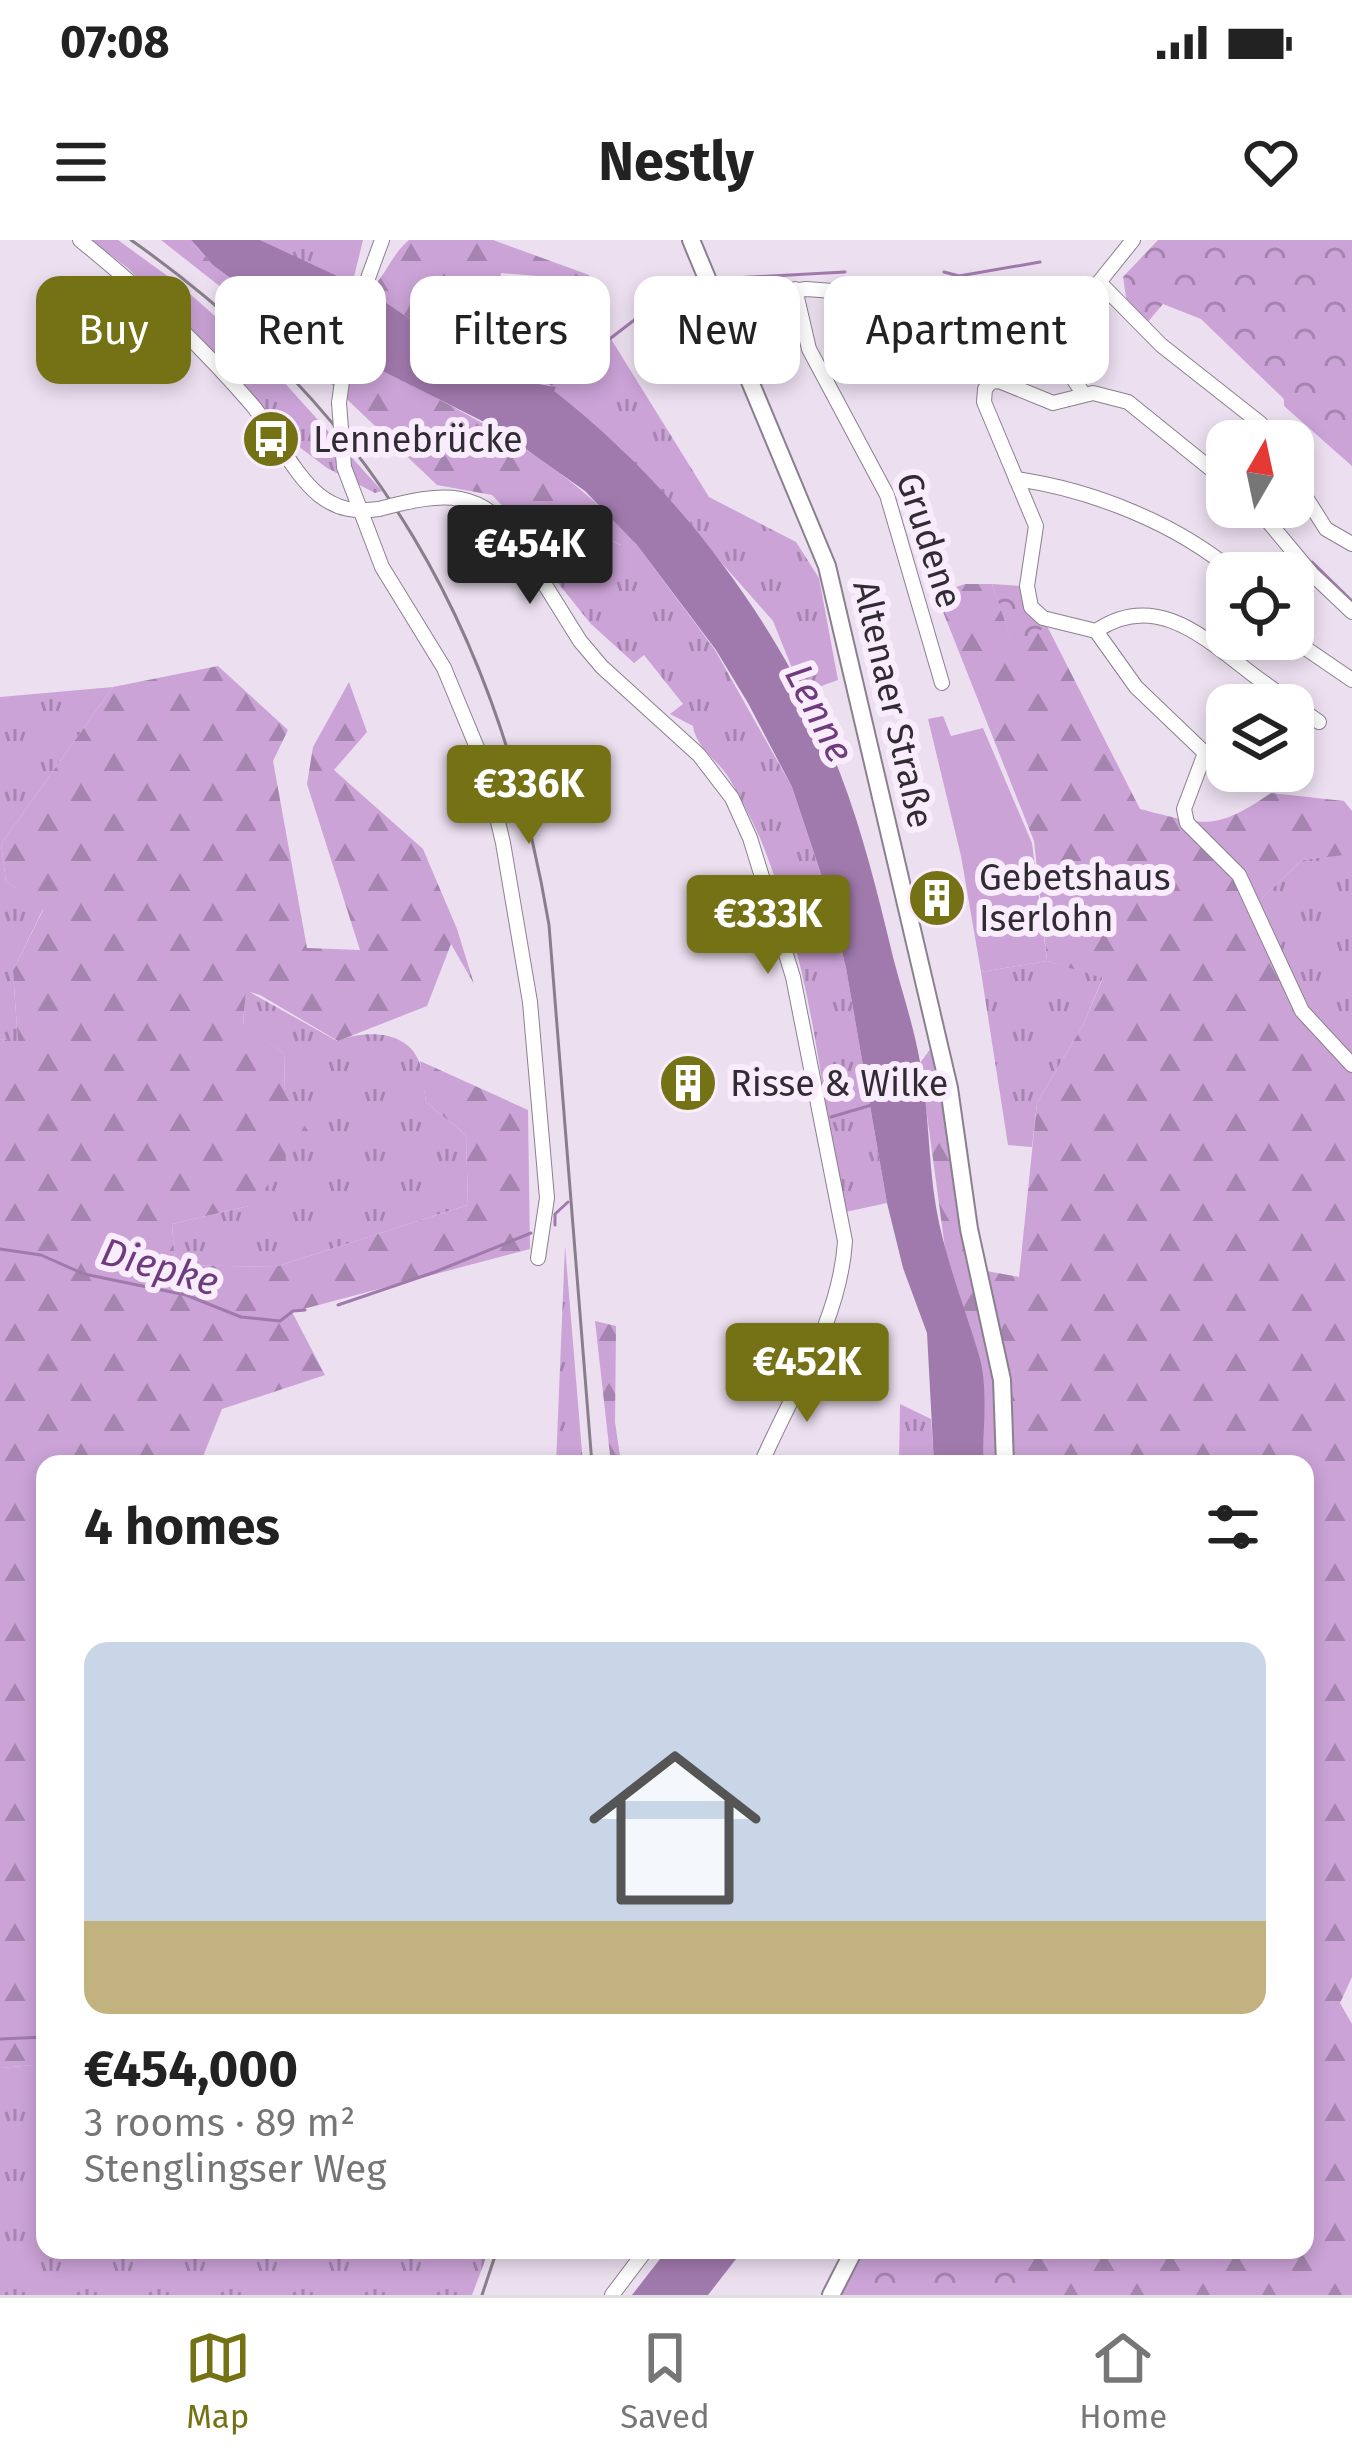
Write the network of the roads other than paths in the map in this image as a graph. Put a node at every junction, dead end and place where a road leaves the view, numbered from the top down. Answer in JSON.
{"nodes":[{"id":1,"x":80,"y":240,"type":"edge"},
{"id":2,"x":678,"y":240,"type":"edge"},
{"id":3,"x":691,"y":240,"type":"edge"},
{"id":4,"x":708,"y":240,"type":"edge"},
{"id":5,"x":1133,"y":240,"type":"edge"},
{"id":6,"x":379,"y":244,"type":"edge"},
{"id":7,"x":704,"y":276,"type":"edge"},
{"id":8,"x":706,"y":276,"type":"edge"},
{"id":9,"x":708,"y":276,"type":"edge"},
{"id":10,"x":1107,"y":276,"type":"edge"},
{"id":11,"x":1109,"y":292,"type":"edge"},
{"id":12,"x":800,"y":311,"type":"edge"},
{"id":13,"x":751,"y":384,"type":"edge"},
{"id":14,"x":1076,"y":384,"type":"edge"},
{"id":15,"x":1083,"y":394,"type":"junction"},
{"id":16,"x":1256,"y":420,"type":"edge"},
{"id":17,"x":1206,"y":465,"type":"edge"},
{"id":18,"x":344,"y":467,"type":"junction"},
{"id":19,"x":1016,"y":479,"type":"junction"},
{"id":20,"x":319,"y":495,"type":"junction"},
{"id":21,"x":1314,"y":511,"type":"edge"},
{"id":22,"x":359,"y":512,"type":"junction"},
{"id":23,"x":1274,"y":528,"type":"edge"},
{"id":24,"x":1352,"y":544,"type":"edge"},
{"id":25,"x":1206,"y":552,"type":"edge"},
{"id":26,"x":1352,"y":612,"type":"edge"},
{"id":27,"x":1096,"y":631,"type":"junction"},
{"id":28,"x":1314,"y":654,"type":"edge"},
{"id":29,"x":1352,"y":680,"type":"edge"},
{"id":30,"x":942,"y":683,"type":"dead end"},
{"id":31,"x":1319,"y":722,"type":"dead end"},
{"id":32,"x":1352,"y":1065,"type":"edge"},
{"id":33,"x":538,"y":1258,"type":"dead end"},
{"id":34,"x":765,"y":1455,"type":"edge"},
{"id":35,"x":1005,"y":1455,"type":"edge"},
{"id":36,"x":639,"y":2259,"type":"edge"},
{"id":37,"x":849,"y":2259,"type":"edge"},
{"id":38,"x":612,"y":2295,"type":"edge"},
{"id":39,"x":831,"y":2295,"type":"edge"}],
"edges":[{"from":1,"to":20,"type":"street"},
{"from":2,"to":7,"type":"main road"},
{"from":3,"to":8,"type":"main road","name":"Altenaer Straße"},
{"from":4,"to":9,"type":"main road"},
{"from":5,"to":10,"type":"street"},
{"from":6,"to":18,"type":"street","bridge":true},
{"from":11,"to":16,"type":"street"},
{"from":12,"to":30,"type":"street","name":"Grudene"},
{"from":13,"to":35,"type":"main road","name":"Altenaer Straße"},
{"from":14,"to":15,"type":"street"},
{"from":15,"to":17,"type":"street"},
{"from":15,"to":19,"type":"street"},
{"from":18,"to":20,"type":"street"},
{"from":18,"to":22,"type":"street"},
{"from":19,"to":25,"type":"street"},
{"from":19,"to":27,"type":"street"},
{"from":20,"to":22,"type":"street"},
{"from":21,"to":24,"type":"street"},
{"from":22,"to":33,"type":"street"},
{"from":22,"to":34,"type":"street","bridge":true},
{"from":23,"to":26,"type":"street"},
{"from":27,"to":31,"type":"street"},
{"from":27,"to":32,"type":"street"},
{"from":28,"to":29,"type":"street"},
{"from":36,"to":38,"type":"street"},
{"from":37,"to":39,"type":"main road"}]}
